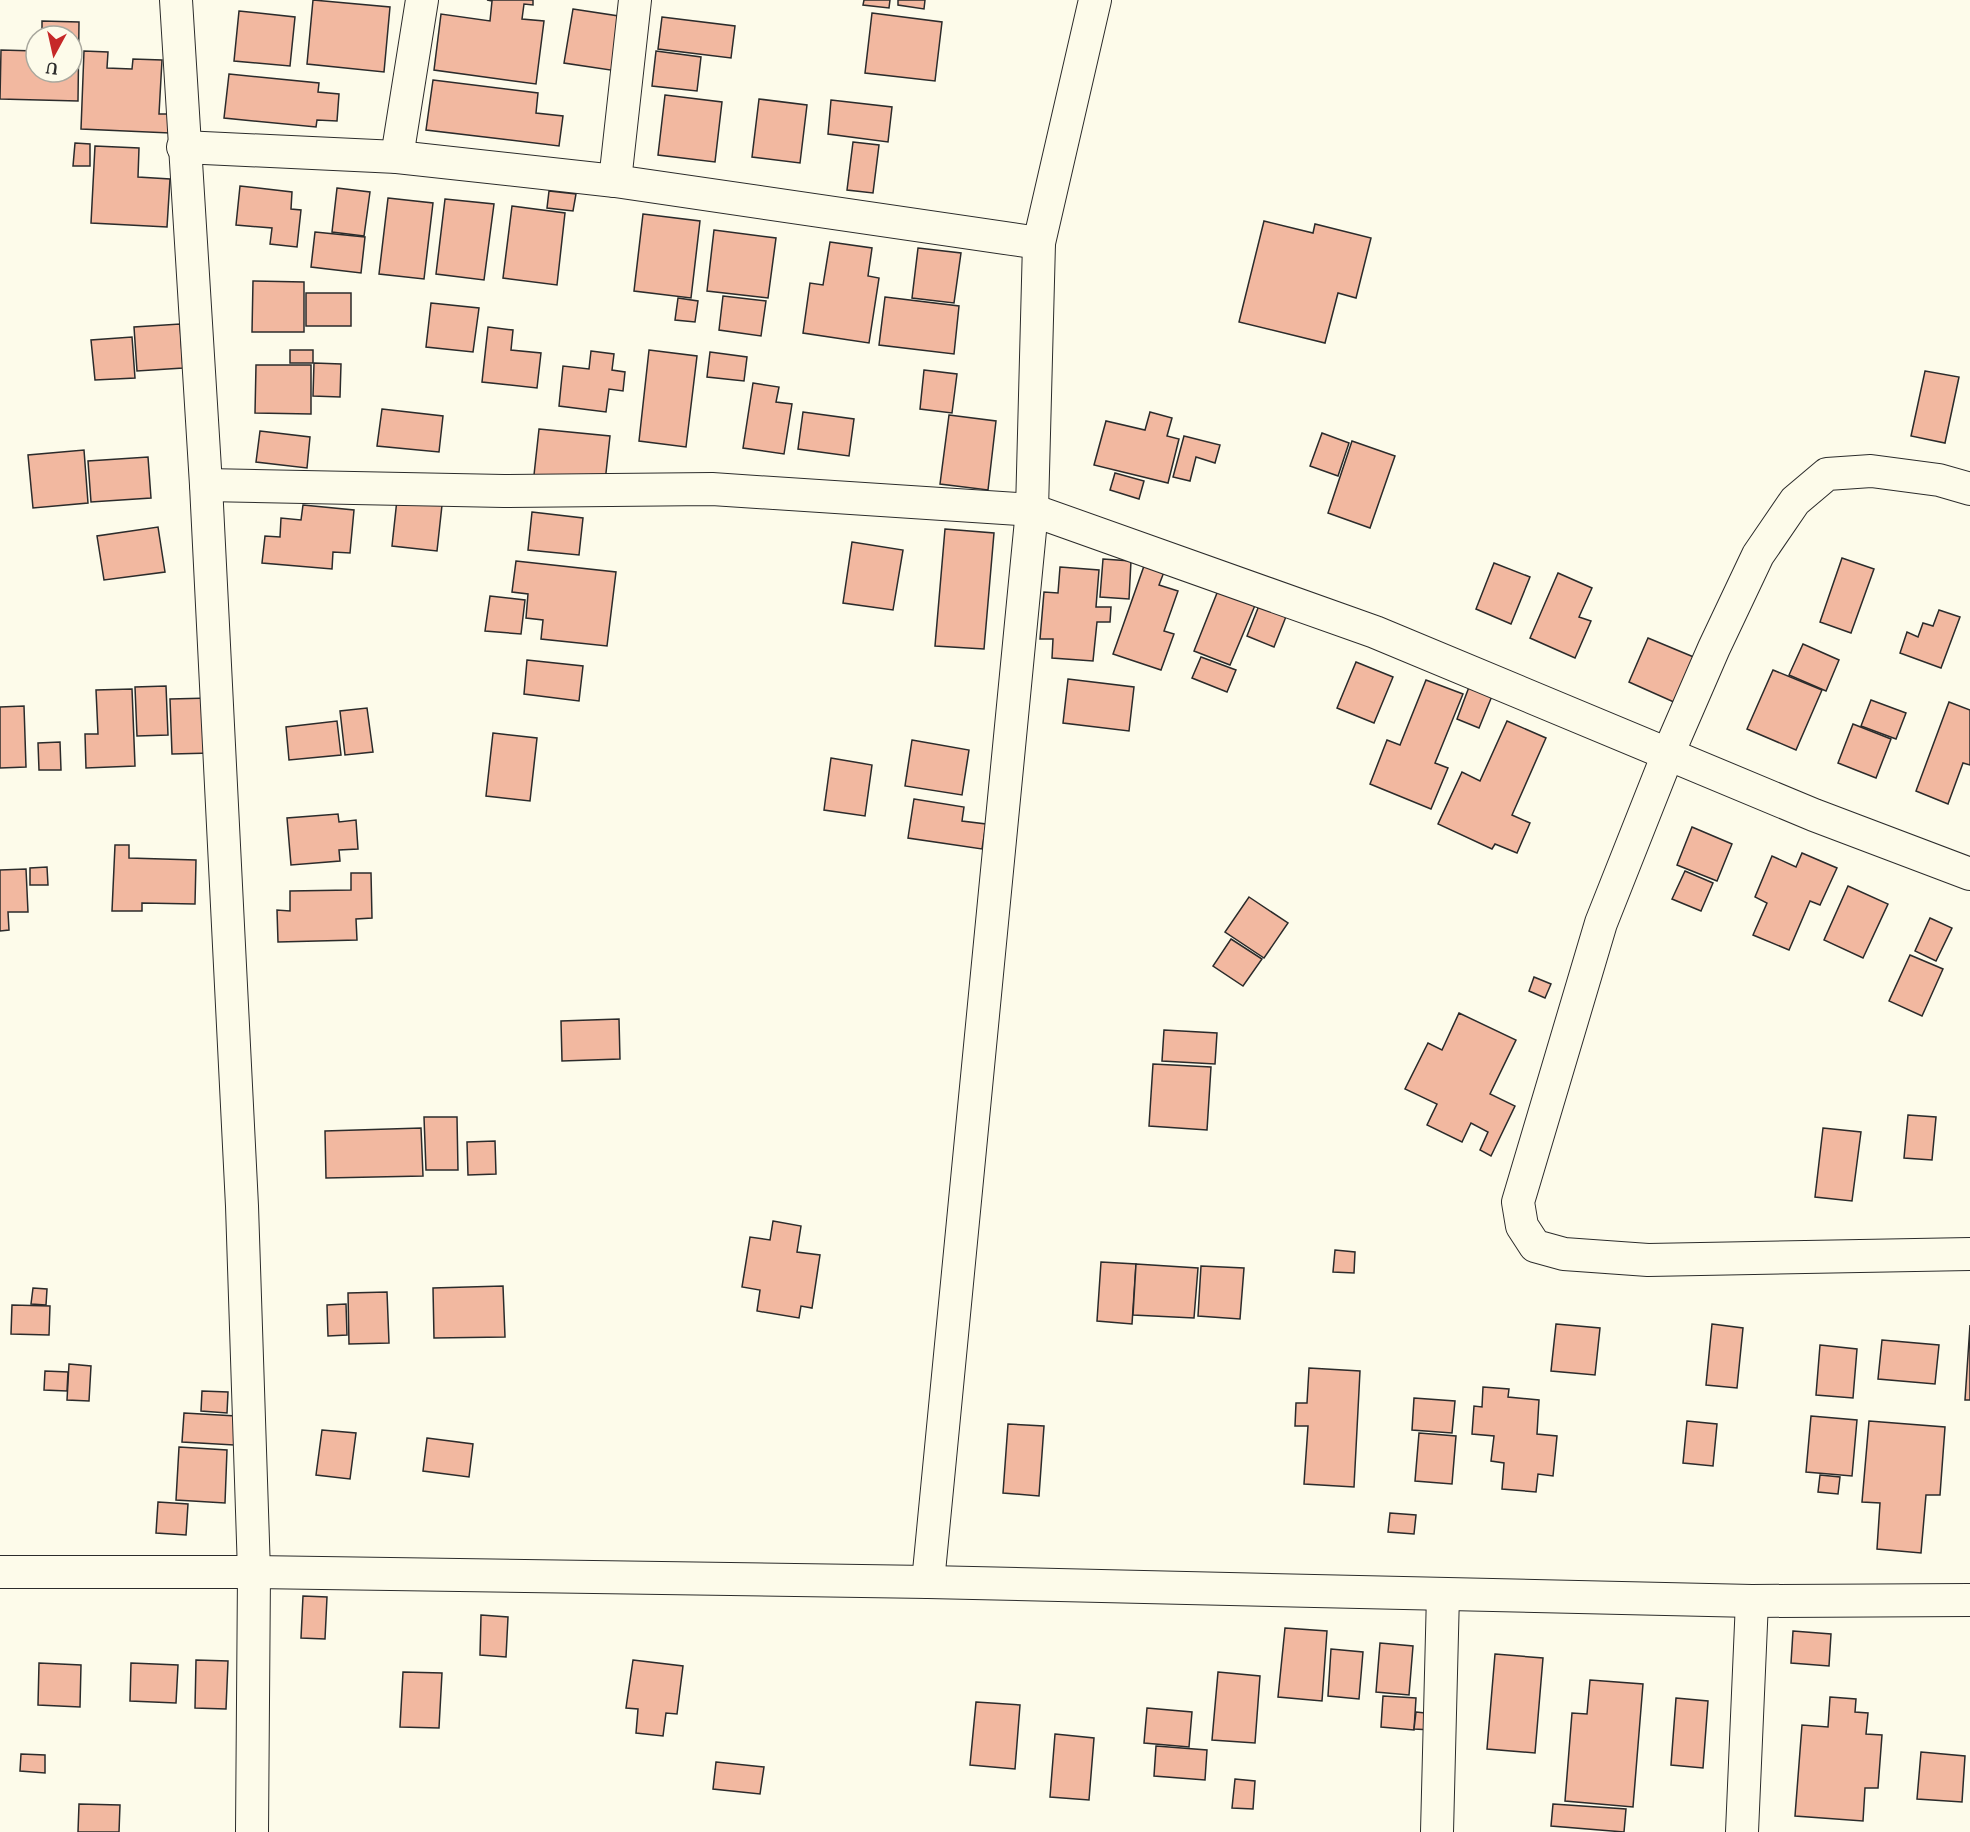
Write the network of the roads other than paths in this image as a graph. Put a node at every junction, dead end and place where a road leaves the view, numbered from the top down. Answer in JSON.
{"nodes":[{"id":1,"x":176,"y":0,"type":"edge"},
{"id":2,"x":422,"y":0,"type":"edge"},
{"id":3,"x":634,"y":0,"type":"edge"},
{"id":4,"x":1095,"y":0,"type":"edge"},
{"id":5,"x":183,"y":147,"type":"junction"},
{"id":6,"x":397,"y":157,"type":"junction"},
{"id":7,"x":615,"y":181,"type":"junction"},
{"id":8,"x":1039,"y":243,"type":"junction"},
{"id":9,"x":206,"y":485,"type":"junction"},
{"id":10,"x":1970,"y":489,"type":"edge"},
{"id":11,"x":1032,"y":510,"type":"junction"},
{"id":12,"x":1668,"y":754,"type":"junction"},
{"id":13,"x":1970,"y":874,"type":"edge"},
{"id":14,"x":1970,"y":1254,"type":"edge"},
{"id":15,"x":0,"y":1572,"type":"edge"},
{"id":16,"x":254,"y":1572,"type":"junction"},
{"id":17,"x":928,"y":1582,"type":"junction"},
{"id":18,"x":1443,"y":1594,"type":"junction"},
{"id":19,"x":1970,"y":1600,"type":"edge"},
{"id":20,"x":1752,"y":1601,"type":"junction"},
{"id":21,"x":252,"y":1832,"type":"edge"},
{"id":22,"x":1437,"y":1832,"type":"edge"},
{"id":23,"x":1742,"y":1832,"type":"edge"}],
"edges":[{"from":1,"to":5,"type":"street"},
{"from":2,"to":6,"type":"street"},
{"from":3,"to":7,"type":"street"},
{"from":4,"to":8,"type":"street"},
{"from":5,"to":6,"type":"street"},
{"from":5,"to":9,"type":"street"},
{"from":6,"to":7,"type":"street"},
{"from":7,"to":8,"type":"street"},
{"from":8,"to":11,"type":"street"},
{"from":9,"to":11,"type":"street"},
{"from":9,"to":16,"type":"street"},
{"from":10,"to":12,"type":"street"},
{"from":11,"to":12,"type":"street"},
{"from":11,"to":17,"type":"street"},
{"from":12,"to":13,"type":"street"},
{"from":12,"to":14,"type":"street"},
{"from":15,"to":16,"type":"street"},
{"from":16,"to":17,"type":"street"},
{"from":16,"to":21,"type":"street"},
{"from":17,"to":18,"type":"street"},
{"from":18,"to":20,"type":"street"},
{"from":18,"to":22,"type":"street"},
{"from":19,"to":20,"type":"street"},
{"from":20,"to":23,"type":"street"}]}
